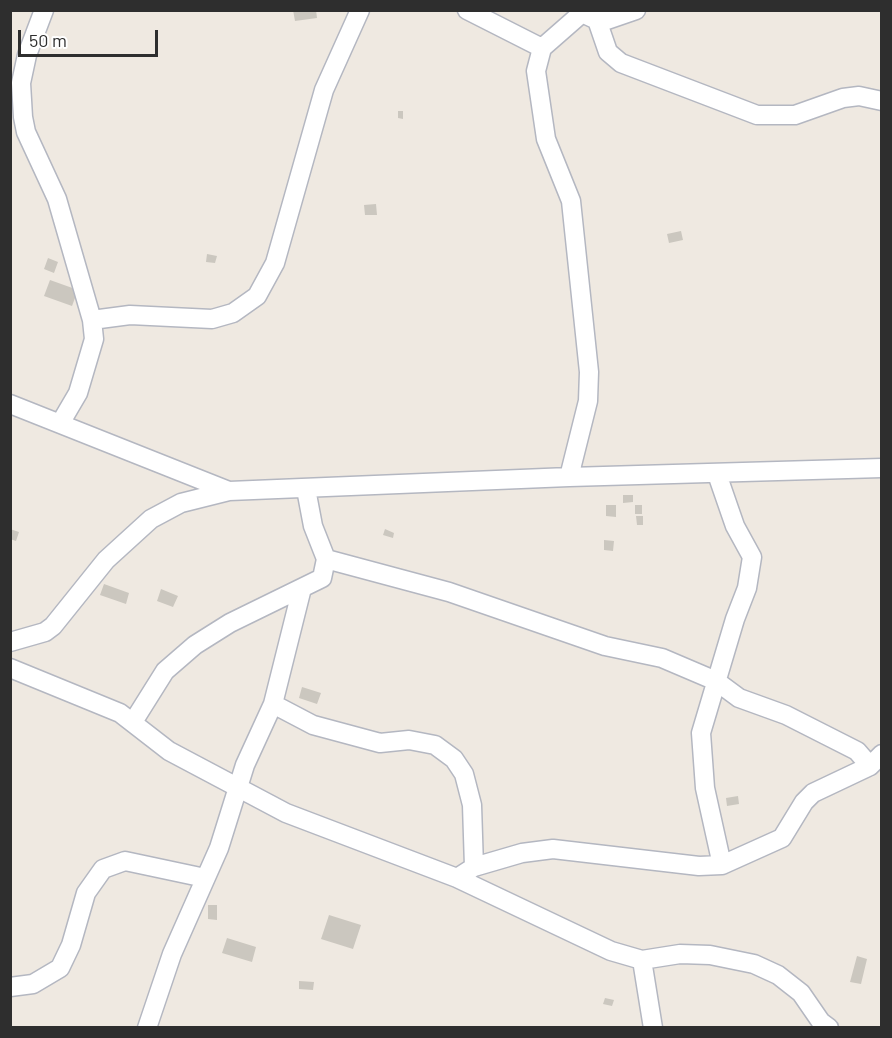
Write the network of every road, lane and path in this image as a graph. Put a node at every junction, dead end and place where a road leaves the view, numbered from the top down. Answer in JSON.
{"nodes":[{"id":1,"x":44,"y":10,"type":"edge"},
{"id":2,"x":360,"y":10,"type":"edge"},
{"id":3,"x":467,"y":10,"type":"edge"},
{"id":4,"x":636,"y":10,"type":"edge"},
{"id":5,"x":587,"y":14,"type":"edge"},
{"id":6,"x":542,"y":48,"type":"junction"},
{"id":7,"x":882,"y":101,"type":"edge"},
{"id":8,"x":92,"y":320,"type":"junction"},
{"id":9,"x":10,"y":404,"type":"edge"},
{"id":10,"x":61,"y":422,"type":"junction"},
{"id":11,"x":882,"y":468,"type":"edge"},
{"id":12,"x":717,"y":474,"type":"junction"},
{"id":13,"x":569,"y":477,"type":"junction"},
{"id":14,"x":306,"y":489,"type":"junction"},
{"id":15,"x":229,"y":491,"type":"junction"},
{"id":16,"x":326,"y":559,"type":"junction"},
{"id":17,"x":353,"y":565,"type":"junction"},
{"id":18,"x":322,"y":578,"type":"junction"},
{"id":19,"x":302,"y":588,"type":"junction"},
{"id":20,"x":10,"y":642,"type":"edge"},
{"id":21,"x":10,"y":668,"type":"edge"},
{"id":22,"x":716,"y":681,"type":"junction"},
{"id":23,"x":273,"y":704,"type":"junction"},
{"id":24,"x":134,"y":722,"type":"junction"},
{"id":25,"x":876,"y":760,"type":"edge"},
{"id":26,"x":238,"y":787,"type":"junction"},
{"id":27,"x":722,"y":865,"type":"junction"},
{"id":28,"x":474,"y":867,"type":"junction"},
{"id":29,"x":205,"y":878,"type":"junction"},
{"id":30,"x":457,"y":878,"type":"junction"},
{"id":31,"x":642,"y":960,"type":"junction"},
{"id":32,"x":10,"y":987,"type":"edge"},
{"id":33,"x":821,"y":1026,"type":"edge"},
{"id":34,"x":147,"y":1028,"type":"edge"},
{"id":35,"x":653,"y":1028,"type":"edge"}],
"edges":[{"from":1,"to":8,"type":"street"},
{"from":2,"to":8,"type":"street"},
{"from":3,"to":6,"type":"street"},
{"from":4,"to":5,"type":"street"},
{"from":5,"to":6,"type":"street"},
{"from":5,"to":7,"type":"street"},
{"from":6,"to":13,"type":"street"},
{"from":8,"to":10,"type":"street"},
{"from":9,"to":10,"type":"street"},
{"from":10,"to":15,"type":"street"},
{"from":11,"to":12,"type":"street"},
{"from":12,"to":13,"type":"street"},
{"from":12,"to":22,"type":"street"},
{"from":13,"to":14,"type":"street"},
{"from":14,"to":15,"type":"street"},
{"from":14,"to":16,"type":"street"},
{"from":15,"to":20,"type":"street"},
{"from":16,"to":17,"type":"street"},
{"from":16,"to":18,"type":"street"},
{"from":17,"to":18,"type":"street"},
{"from":17,"to":22,"type":"street"},
{"from":18,"to":19,"type":"street"},
{"from":19,"to":23,"type":"street"},
{"from":19,"to":24,"type":"street"},
{"from":21,"to":24,"type":"street"},
{"from":22,"to":25,"type":"street"},
{"from":22,"to":27,"type":"street"},
{"from":23,"to":26,"type":"street"},
{"from":23,"to":28,"type":"street"},
{"from":24,"to":26,"type":"street"},
{"from":25,"to":27,"type":"street"},
{"from":26,"to":29,"type":"street"},
{"from":26,"to":30,"type":"street"},
{"from":27,"to":28,"type":"street"},
{"from":28,"to":30,"type":"street"},
{"from":29,"to":32,"type":"street"},
{"from":29,"to":34,"type":"street"},
{"from":30,"to":31,"type":"street"},
{"from":31,"to":33,"type":"street"},
{"from":31,"to":35,"type":"street"}]}
